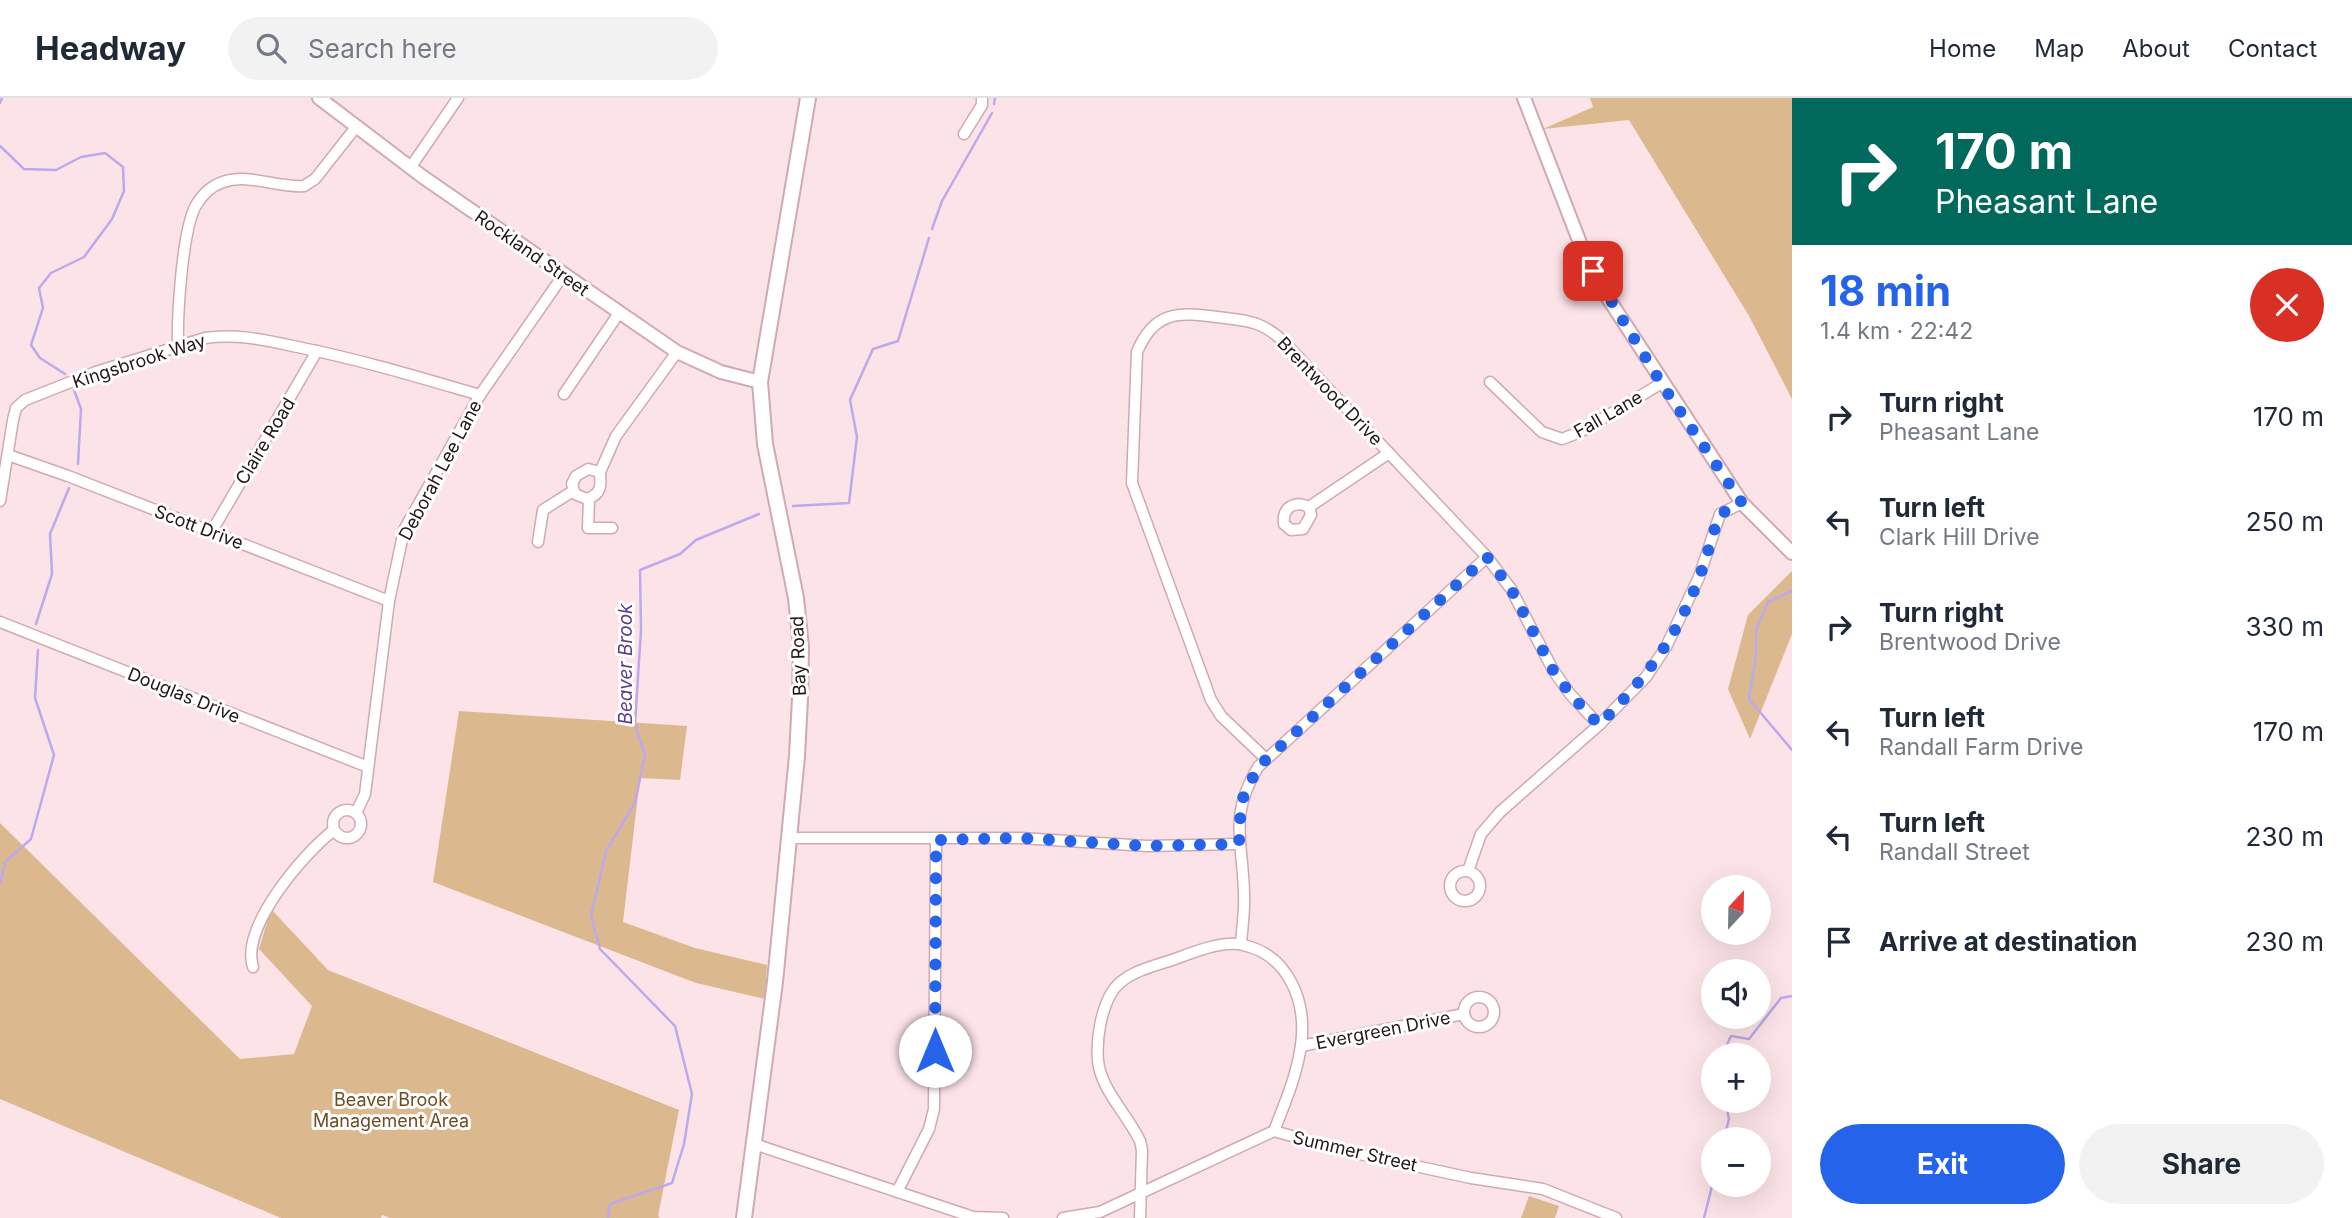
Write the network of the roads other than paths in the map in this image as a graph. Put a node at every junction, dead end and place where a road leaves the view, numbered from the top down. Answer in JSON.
{"nodes":[{"id":1,"x":319,"y":98,"type":"edge"},
{"id":2,"x":458,"y":98,"type":"edge"},
{"id":3,"x":808,"y":98,"type":"edge"},
{"id":4,"x":982,"y":98,"type":"edge"},
{"id":5,"x":1524,"y":98,"type":"edge"},
{"id":6,"x":356,"y":127,"type":"junction"},
{"id":7,"x":964,"y":134,"type":"dead end"},
{"id":8,"x":410,"y":168,"type":"junction"},
{"id":9,"x":564,"y":274,"type":"junction"},
{"id":10,"x":618,"y":313,"type":"junction"},
{"id":11,"x":178,"y":347,"type":"junction"},
{"id":12,"x":317,"y":351,"type":"junction"},
{"id":13,"x":677,"y":352,"type":"junction"},
{"id":14,"x":760,"y":382,"type":"junction"},
{"id":15,"x":1490,"y":382,"type":"dead end"},
{"id":16,"x":1661,"y":383,"type":"junction"},
{"id":17,"x":564,"y":394,"type":"dead end"},
{"id":18,"x":480,"y":395,"type":"junction"},
{"id":19,"x":1389,"y":453,"type":"junction"},
{"id":20,"x":8,"y":455,"type":"junction"},
{"id":21,"x":600,"y":472,"type":"junction"},
{"id":22,"x":573,"y":491,"type":"junction"},
{"id":23,"x":589,"y":499,"type":"junction"},
{"id":24,"x":0,"y":501,"type":"edge"},
{"id":25,"x":1742,"y":503,"type":"junction"},
{"id":26,"x":1309,"y":507,"type":"dead end"},
{"id":27,"x":612,"y":528,"type":"dead end"},
{"id":28,"x":212,"y":531,"type":"junction"},
{"id":29,"x":538,"y":542,"type":"dead end"},
{"id":30,"x":1792,"y":553,"type":"edge"},
{"id":31,"x":1487,"y":557,"type":"junction"},
{"id":32,"x":389,"y":601,"type":"junction"},
{"id":33,"x":0,"y":622,"type":"edge"},
{"id":34,"x":1599,"y":725,"type":"junction"},
{"id":35,"x":1266,"y":759,"type":"junction"},
{"id":36,"x":368,"y":767,"type":"junction"},
{"id":37,"x":356,"y":813,"type":"junction"},
{"id":38,"x":334,"y":830,"type":"junction"},
{"id":39,"x":788,"y":838,"type":"junction"},
{"id":40,"x":936,"y":840,"type":"junction"},
{"id":41,"x":1239,"y":844,"type":"junction"},
{"id":42,"x":1468,"y":871,"type":"dead end"},
{"id":43,"x":1241,"y":944,"type":"junction"},
{"id":44,"x":253,"y":967,"type":"dead end"},
{"id":45,"x":1464,"y":1014,"type":"dead end"},
{"id":46,"x":1301,"y":1046,"type":"junction"},
{"id":47,"x":1274,"y":1131,"type":"junction"},
{"id":48,"x":754,"y":1144,"type":"junction"},
{"id":49,"x":897,"y":1192,"type":"junction"},
{"id":50,"x":1140,"y":1194,"type":"junction"},
{"id":51,"x":744,"y":1218,"type":"edge"},
{"id":52,"x":1003,"y":1218,"type":"edge"},
{"id":53,"x":1063,"y":1218,"type":"edge"},
{"id":54,"x":1140,"y":1218,"type":"edge"},
{"id":55,"x":1616,"y":1218,"type":"edge"}],
"edges":[{"from":1,"to":6,"type":"street","name":"Rockland Street"},
{"from":2,"to":8,"type":"street"},
{"from":3,"to":14,"type":"main road","name":"Bay Road"},
{"from":4,"to":7,"type":"street"},
{"from":5,"to":16,"type":"street"},
{"from":6,"to":8,"type":"street","name":"Rockland Street"},
{"from":6,"to":11,"type":"street"},
{"from":8,"to":9,"type":"street","name":"Rockland Street"},
{"from":9,"to":10,"type":"street","name":"Rockland Street"},
{"from":9,"to":18,"type":"street","name":"Deborah Lee Lane"},
{"from":10,"to":13,"type":"street","name":"Rockland Street"},
{"from":10,"to":17,"type":"street"},
{"from":11,"to":12,"type":"street","name":"Kingsbrook Way"},
{"from":11,"to":20,"type":"street","name":"Kingsbrook Way"},
{"from":12,"to":18,"type":"street","name":"Kingsbrook Way"},
{"from":12,"to":28,"type":"street","name":"Claire Road"},
{"from":13,"to":14,"type":"street","name":"Rockland Street"},
{"from":13,"to":21,"type":"street"},
{"from":14,"to":39,"type":"main road","name":"Bay Road"},
{"from":15,"to":16,"type":"street","name":"Fall Lane"},
{"from":16,"to":25,"type":"street"},
{"from":18,"to":32,"type":"street","name":"Deborah Lee Lane"},
{"from":19,"to":26,"type":"street"},
{"from":19,"to":31,"type":"street","name":"Brentwood Drive"},
{"from":19,"to":35,"type":"street","name":"Brentwood Drive"},
{"from":20,"to":24,"type":"street","name":"Kingsbrook Way"},
{"from":20,"to":28,"type":"street","name":"Scott Drive"},
{"from":21,"to":22,"type":"street"},
{"from":21,"to":23,"type":"street"},
{"from":22,"to":23,"type":"street"},
{"from":22,"to":29,"type":"street"},
{"from":23,"to":27,"type":"street"},
{"from":25,"to":30,"type":"street"},
{"from":25,"to":34,"type":"street"},
{"from":28,"to":32,"type":"street","name":"Scott Drive"},
{"from":31,"to":34,"type":"street","name":"Brentwood Drive"},
{"from":31,"to":35,"type":"street"},
{"from":32,"to":36,"type":"street","name":"Deborah Lee Lane"},
{"from":33,"to":36,"type":"street","name":"Douglas Drive"},
{"from":34,"to":42,"type":"street"},
{"from":35,"to":41,"type":"street"},
{"from":36,"to":37,"type":"street","name":"Deborah Lee Lane"},
{"from":37,"to":38,"type":"street"},
{"from":37,"to":38,"type":"street","name":"Deborah Lee Lane"},
{"from":38,"to":44,"type":"street"},
{"from":39,"to":40,"type":"street"},
{"from":39,"to":48,"type":"main road","name":"Bay Road"},
{"from":40,"to":41,"type":"street"},
{"from":40,"to":49,"type":"street"},
{"from":41,"to":43,"type":"street"},
{"from":43,"to":46,"type":"street"},
{"from":43,"to":50,"type":"street"},
{"from":45,"to":46,"type":"street","name":"Evergreen Drive"},
{"from":46,"to":47,"type":"street"},
{"from":47,"to":50,"type":"street","name":"Summer Street"},
{"from":47,"to":55,"type":"street","name":"Summer Street"},
{"from":48,"to":49,"type":"street"},
{"from":48,"to":51,"type":"main road","name":"Bay Road"},
{"from":49,"to":52,"type":"street"},
{"from":50,"to":53,"type":"street","name":"Summer Street"},
{"from":50,"to":54,"type":"street"}]}
